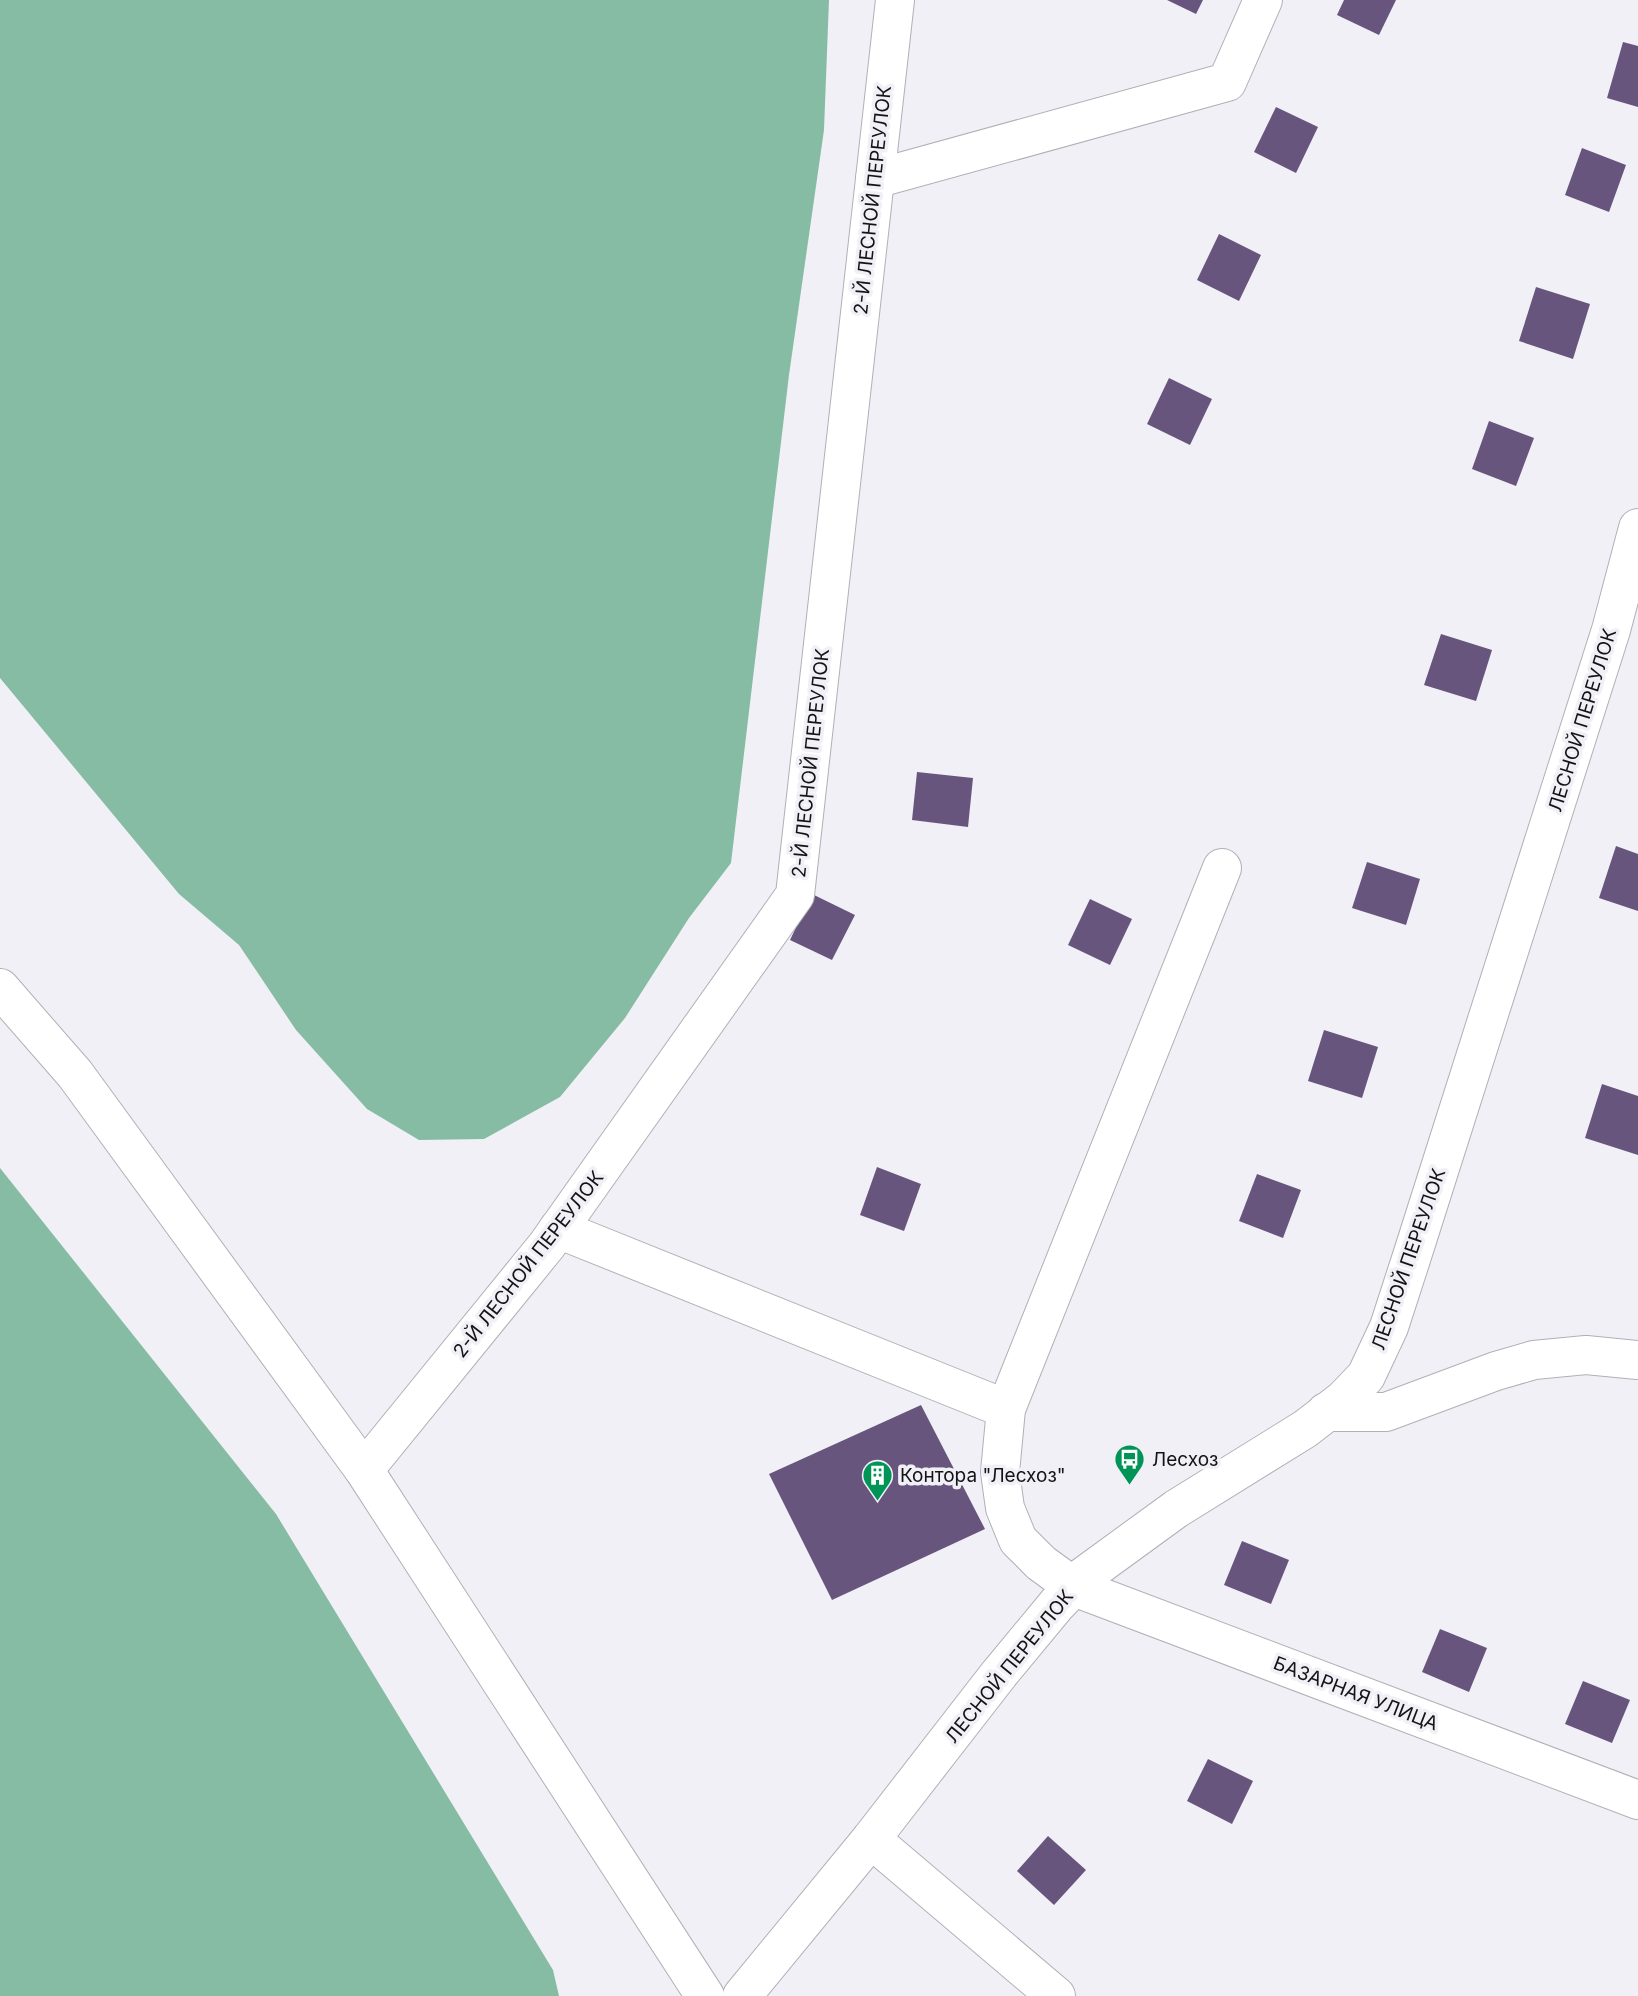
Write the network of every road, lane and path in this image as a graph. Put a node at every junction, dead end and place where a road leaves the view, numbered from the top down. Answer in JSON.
{"nodes":[{"id":1,"x":895,"y":0,"type":"edge"},
{"id":2,"x":1263,"y":0,"type":"edge"},
{"id":3,"x":875,"y":179,"type":"junction"},
{"id":4,"x":1638,"y":528,"type":"edge"},
{"id":5,"x":1624,"y":629,"type":"edge"},
{"id":6,"x":1222,"y":868,"type":"dead end"},
{"id":7,"x":0,"y":988,"type":"edge"},
{"id":8,"x":558,"y":1229,"type":"junction"},
{"id":9,"x":1638,"y":1360,"type":"edge"},
{"id":10,"x":1006,"y":1409,"type":"junction"},
{"id":11,"x":1326,"y":1412,"type":"junction"},
{"id":12,"x":364,"y":1471,"type":"junction"},
{"id":13,"x":1074,"y":1587,"type":"junction"},
{"id":14,"x":1638,"y":1800,"type":"edge"},
{"id":15,"x":872,"y":1839,"type":"junction"},
{"id":16,"x":705,"y":1996,"type":"edge"},
{"id":17,"x":742,"y":1996,"type":"edge"},
{"id":18,"x":1056,"y":1996,"type":"edge"}],
"edges":[{"from":1,"to":3,"type":"street","name":"2-Й ЛЕСНОЙ ПЕРЕУЛОК"},
{"from":2,"to":3,"type":"street"},
{"from":3,"to":8,"type":"street","name":"2-Й ЛЕСНОЙ ПЕРЕУЛОК"},
{"from":4,"to":5,"type":"street","name":"ЛЕСНОЙ ПЕРЕУЛОК"},
{"from":5,"to":11,"type":"street","name":"ЛЕСНОЙ ПЕРЕУЛОК"},
{"from":6,"to":10,"type":"street","name":"БАЗАРНАЯ УЛИЦА"},
{"from":7,"to":12,"type":"street"},
{"from":8,"to":10,"type":"street"},
{"from":8,"to":12,"type":"street","name":"2-Й ЛЕСНОЙ ПЕРЕУЛОК"},
{"from":9,"to":11,"type":"street"},
{"from":10,"to":13,"type":"street","name":"БАЗАРНАЯ УЛИЦА"},
{"from":11,"to":13,"type":"street","name":"ЛЕСНОЙ ПЕРЕУЛОК"},
{"from":12,"to":16,"type":"street"},
{"from":13,"to":14,"type":"street","name":"БАЗАРНАЯ УЛИЦА"},
{"from":13,"to":15,"type":"street","name":"ЛЕСНОЙ ПЕРЕУЛОК"},
{"from":15,"to":17,"type":"street","name":"ЛЕСНОЙ ПЕРЕУЛОК"},
{"from":15,"to":18,"type":"street"}]}
